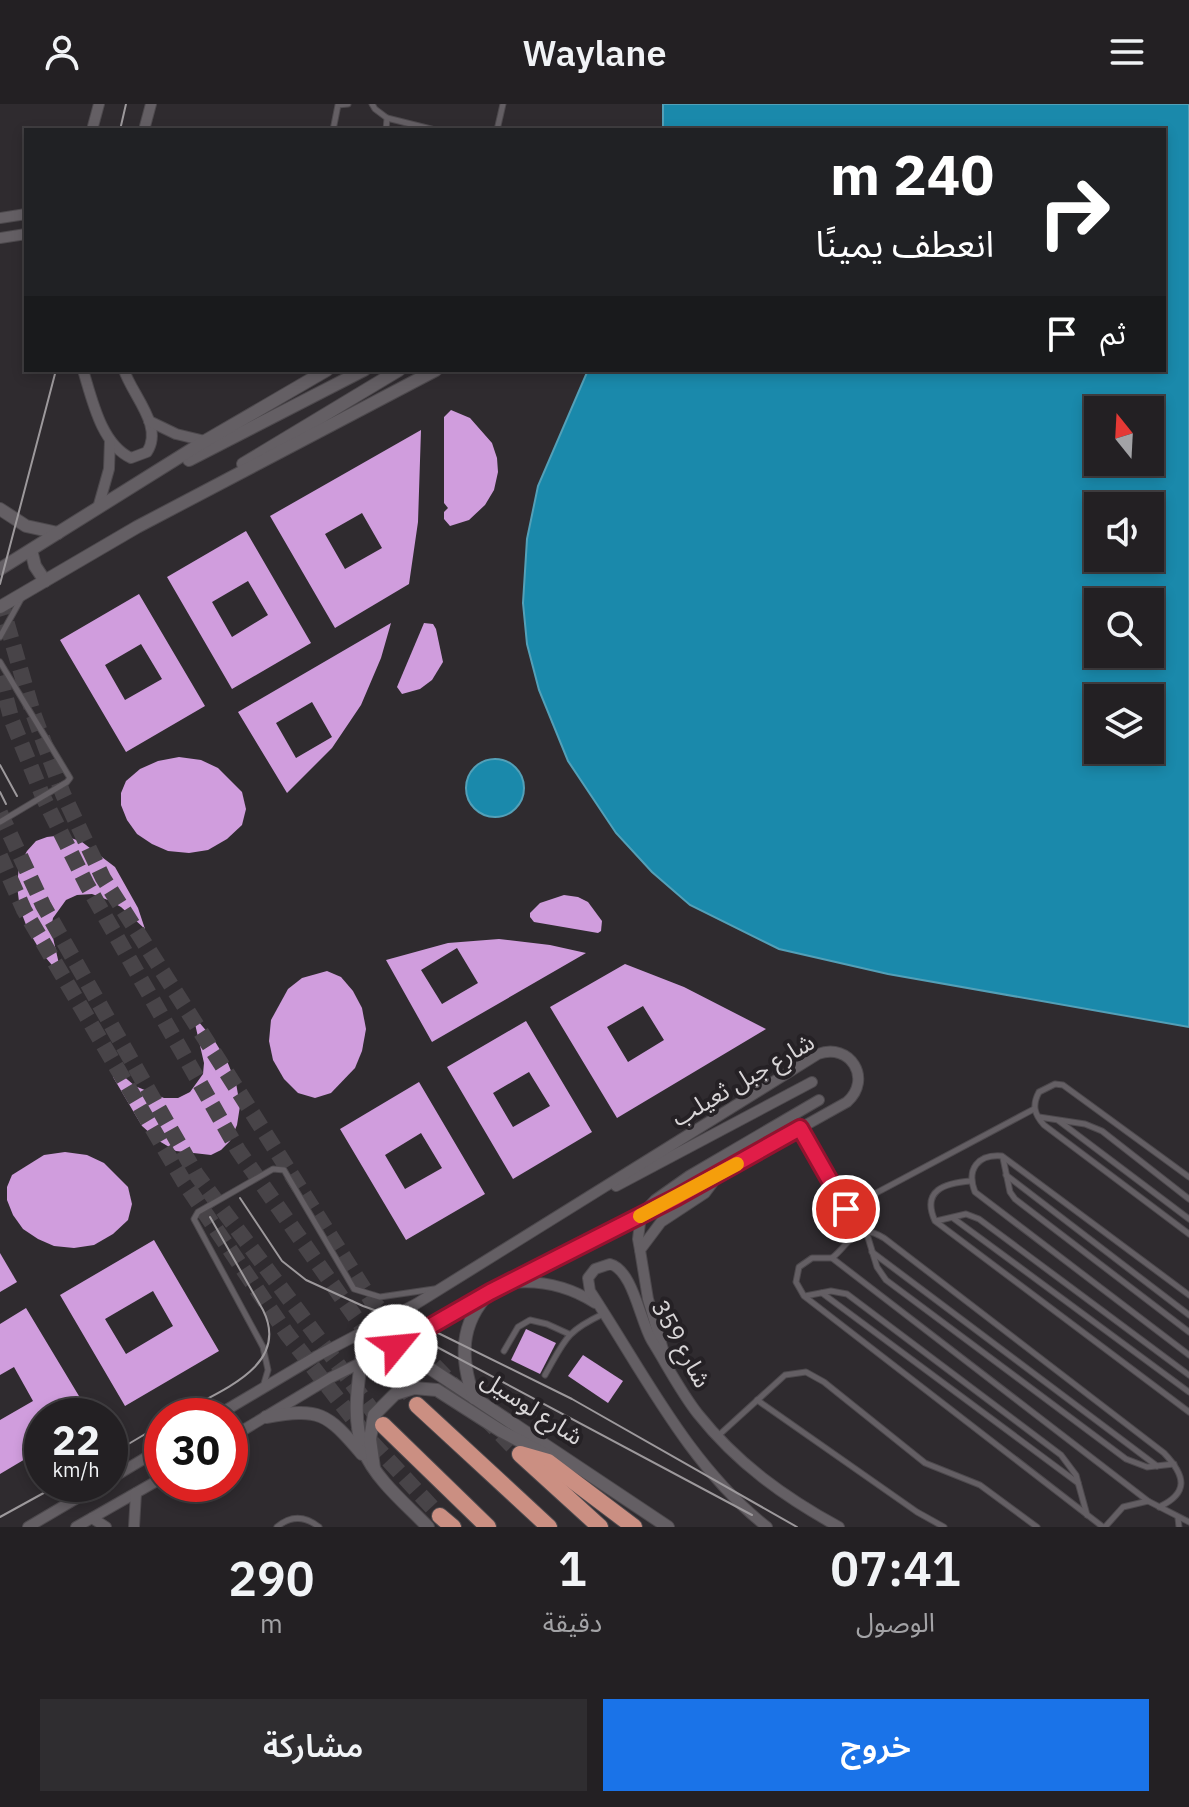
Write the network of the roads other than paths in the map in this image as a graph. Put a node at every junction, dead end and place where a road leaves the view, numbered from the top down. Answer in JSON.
{"nodes":[{"id":1,"x":99,"y":104,"type":"edge"},
{"id":2,"x":151,"y":104,"type":"edge"},
{"id":3,"x":348,"y":104,"type":"edge"},
{"id":4,"x":372,"y":104,"type":"edge"},
{"id":5,"x":503,"y":104,"type":"edge"},
{"id":6,"x":338,"y":105,"type":"edge"},
{"id":7,"x":147,"y":118,"type":"junction"},
{"id":8,"x":387,"y":118,"type":"junction"},
{"id":9,"x":93,"y":128,"type":"edge"},
{"id":10,"x":144,"y":128,"type":"edge"},
{"id":11,"x":151,"y":128,"type":"edge"},
{"id":12,"x":333,"y":128,"type":"edge"},
{"id":13,"x":386,"y":128,"type":"edge"},
{"id":14,"x":427,"y":128,"type":"edge"},
{"id":15,"x":497,"y":128,"type":"edge"},
{"id":16,"x":24,"y":214,"type":"edge"},
{"id":17,"x":0,"y":218,"type":"edge"},
{"id":18,"x":24,"y":234,"type":"edge"},
{"id":19,"x":0,"y":238,"type":"edge"},
{"id":20,"x":84,"y":372,"type":"edge"},
{"id":21,"x":125,"y":372,"type":"edge"},
{"id":22,"x":324,"y":372,"type":"edge"},
{"id":23,"x":360,"y":372,"type":"edge"},
{"id":24,"x":396,"y":372,"type":"edge"},
{"id":25,"x":432,"y":372,"type":"edge"},
{"id":26,"x":149,"y":421,"type":"junction"},
{"id":27,"x":110,"y":440,"type":"junction"},
{"id":28,"x":205,"y":441,"type":"junction"},
{"id":29,"x":128,"y":491,"type":"junction"},
{"id":30,"x":98,"y":508,"type":"junction"},
{"id":31,"x":0,"y":509,"type":"edge"},
{"id":32,"x":137,"y":527,"type":"junction"},
{"id":33,"x":58,"y":533,"type":"junction"},
{"id":34,"x":31,"y":550,"type":"junction"},
{"id":35,"x":0,"y":569,"type":"edge"},
{"id":36,"x":45,"y":581,"type":"junction"},
{"id":37,"x":24,"y":592,"type":"junction"},
{"id":38,"x":4,"y":603,"type":"edge"},
{"id":39,"x":0,"y":637,"type":"edge"},
{"id":40,"x":0,"y":662,"type":"edge"},
{"id":41,"x":0,"y":822,"type":"edge"},
{"id":42,"x":812,"y":1082,"type":"dead end"},
{"id":43,"x":819,"y":1100,"type":"dead end"},
{"id":44,"x":1034,"y":1109,"type":"junction"},
{"id":45,"x":1037,"y":1117,"type":"junction"},
{"id":46,"x":1058,"y":1121,"type":"junction"},
{"id":47,"x":800,"y":1128,"type":"junction"},
{"id":48,"x":1002,"y":1156,"type":"junction"},
{"id":49,"x":720,"y":1173,"type":"junction"},
{"id":50,"x":1006,"y":1175,"type":"junction"},
{"id":51,"x":1189,"y":1177,"type":"edge"},
{"id":52,"x":971,"y":1181,"type":"junction"},
{"id":53,"x":1189,"y":1199,"type":"edge"},
{"id":54,"x":846,"y":1209,"type":"junction"},
{"id":55,"x":641,"y":1215,"type":"junction"},
{"id":56,"x":952,"y":1217,"type":"junction"},
{"id":57,"x":1189,"y":1219,"type":"edge"},
{"id":58,"x":935,"y":1221,"type":"junction"},
{"id":59,"x":531,"y":1232,"type":"junction"},
{"id":60,"x":863,"y":1232,"type":"junction"},
{"id":61,"x":1189,"y":1234,"type":"edge"},
{"id":62,"x":640,"y":1250,"type":"junction"},
{"id":63,"x":872,"y":1251,"type":"junction"},
{"id":64,"x":832,"y":1258,"type":"junction"},
{"id":65,"x":505,"y":1284,"type":"junction"},
{"id":66,"x":443,"y":1287,"type":"junction"},
{"id":67,"x":490,"y":1292,"type":"junction"},
{"id":68,"x":822,"y":1293,"type":"junction"},
{"id":69,"x":1189,"y":1295,"type":"edge"},
{"id":70,"x":804,"y":1296,"type":"junction"},
{"id":71,"x":604,"y":1310,"type":"junction"},
{"id":72,"x":1189,"y":1315,"type":"edge"},
{"id":73,"x":368,"y":1331,"type":"junction"},
{"id":74,"x":1189,"y":1332,"type":"edge"},
{"id":75,"x":569,"y":1334,"type":"junction"},
{"id":76,"x":396,"y":1346,"type":"junction"},
{"id":77,"x":504,"y":1351,"type":"dead end"},
{"id":78,"x":1189,"y":1355,"type":"edge"},
{"id":79,"x":362,"y":1363,"type":"junction"},
{"id":80,"x":668,"y":1367,"type":"junction"},
{"id":81,"x":545,"y":1375,"type":"dead end"},
{"id":82,"x":1189,"y":1375,"type":"edge"},
{"id":83,"x":262,"y":1389,"type":"junction"},
{"id":84,"x":1189,"y":1392,"type":"edge"},
{"id":85,"x":247,"y":1398,"type":"edge"},
{"id":86,"x":474,"y":1398,"type":"junction"},
{"id":87,"x":757,"y":1400,"type":"junction"},
{"id":88,"x":417,"y":1405,"type":"tunnel mouth"},
{"id":89,"x":1189,"y":1412,"type":"edge"},
{"id":90,"x":266,"y":1417,"type":"junction"},
{"id":91,"x":383,"y":1425,"type":"tunnel mouth"},
{"id":92,"x":248,"y":1428,"type":"edge"},
{"id":93,"x":718,"y":1437,"type":"junction"},
{"id":94,"x":1175,"y":1464,"type":"junction"},
{"id":95,"x":1157,"y":1466,"type":"junction"},
{"id":96,"x":374,"y":1468,"type":"junction"},
{"id":97,"x":592,"y":1475,"type":"junction"},
{"id":98,"x":1079,"y":1483,"type":"junction"},
{"id":99,"x":144,"y":1488,"type":"edge"},
{"id":100,"x":136,"y":1493,"type":"junction"},
{"id":101,"x":1148,"y":1501,"type":"junction"},
{"id":102,"x":70,"y":1502,"type":"edge"},
{"id":103,"x":1159,"y":1507,"type":"junction"},
{"id":104,"x":1087,"y":1515,"type":"junction"},
{"id":105,"x":92,"y":1518,"type":"junction"},
{"id":106,"x":1178,"y":1518,"type":"junction"},
{"id":107,"x":1189,"y":1522,"type":"edge"},
{"id":108,"x":443,"y":1524,"type":"edge"},
{"id":109,"x":28,"y":1527,"type":"edge"},
{"id":110,"x":76,"y":1527,"type":"edge"},
{"id":111,"x":106,"y":1527,"type":"edge"},
{"id":112,"x":134,"y":1527,"type":"edge"},
{"id":113,"x":277,"y":1527,"type":"edge"},
{"id":114,"x":319,"y":1527,"type":"edge"},
{"id":115,"x":488,"y":1527,"type":"edge"},
{"id":116,"x":549,"y":1527,"type":"edge"},
{"id":117,"x":600,"y":1527,"type":"edge"},
{"id":118,"x":634,"y":1527,"type":"edge"},
{"id":119,"x":668,"y":1527,"type":"edge"},
{"id":120,"x":767,"y":1527,"type":"edge"},
{"id":121,"x":839,"y":1527,"type":"edge"},
{"id":122,"x":944,"y":1527,"type":"edge"},
{"id":123,"x":1037,"y":1527,"type":"edge"},
{"id":124,"x":1104,"y":1527,"type":"edge"},
{"id":125,"x":1179,"y":1527,"type":"edge"}],
"edges":[{"from":1,"to":9,"type":"street"},
{"from":2,"to":7,"type":"street"},
{"from":3,"to":6,"type":"lane"},
{"from":4,"to":8,"type":"lane"},
{"from":5,"to":15,"type":"lane"},
{"from":6,"to":12,"type":"lane"},
{"from":7,"to":10,"type":"street"},
{"from":7,"to":11,"type":"street"},
{"from":8,"to":13,"type":"lane"},
{"from":8,"to":14,"type":"lane"},
{"from":16,"to":17,"type":"street"},
{"from":18,"to":19,"type":"street"},
{"from":20,"to":27,"type":"street"},
{"from":21,"to":26,"type":"street"},
{"from":22,"to":28,"type":"street"},
{"from":23,"to":29,"type":"street"},
{"from":24,"to":32,"type":"street"},
{"from":25,"to":32,"type":"street"},
{"from":26,"to":27,"type":"street"},
{"from":26,"to":28,"type":"street"},
{"from":27,"to":30,"type":"street"},
{"from":28,"to":29,"type":"street"},
{"from":29,"to":30,"type":"street"},
{"from":30,"to":33,"type":"street"},
{"from":31,"to":33,"type":"street"},
{"from":32,"to":36,"type":"street"},
{"from":33,"to":34,"type":"street"},
{"from":34,"to":35,"type":"street"},
{"from":34,"to":36,"type":"street"},
{"from":36,"to":37,"type":"street"},
{"from":37,"to":38,"type":"street"},
{"from":37,"to":39,"type":"lane"},
{"from":40,"to":41,"type":"lane"},
{"from":42,"to":59,"type":"street"},
{"from":43,"to":55,"type":"street"},
{"from":44,"to":45,"type":"lane"},
{"from":44,"to":51,"type":"lane"},
{"from":44,"to":54,"type":"lane"},
{"from":45,"to":46,"type":"lane"},
{"from":45,"to":61,"type":"lane"},
{"from":46,"to":53,"type":"lane"},
{"from":46,"to":57,"type":"lane"},
{"from":47,"to":49,"type":"street","name":"شارع جبل ثعيلب"},
{"from":47,"to":54,"type":"lane"},
{"from":47,"to":59,"type":"street","name":"شارع جبل ثعيلب"},
{"from":48,"to":50,"type":"lane"},
{"from":48,"to":52,"type":"lane"},
{"from":48,"to":69,"type":"lane"},
{"from":49,"to":55,"type":"street","name":"شارع جبل ثعيلب"},
{"from":49,"to":62,"type":"street"},
{"from":50,"to":72,"type":"lane"},
{"from":50,"to":74,"type":"lane"},
{"from":52,"to":58,"type":"lane"},
{"from":52,"to":78,"type":"lane"},
{"from":54,"to":60,"type":"lane"},
{"from":55,"to":62,"type":"street"},
{"from":55,"to":65,"type":"street","name":"شارع جبل ثعيلب"},
{"from":56,"to":58,"type":"lane"},
{"from":56,"to":82,"type":"lane"},
{"from":56,"to":84,"type":"lane"},
{"from":58,"to":89,"type":"lane"},
{"from":59,"to":66,"type":"street","name":"شارع جبل ثعيلب"},
{"from":60,"to":63,"type":"lane"},
{"from":60,"to":64,"type":"lane"},
{"from":60,"to":94,"type":"lane"},
{"from":62,"to":80,"type":"street"},
{"from":63,"to":95,"type":"lane"},
{"from":63,"to":95,"type":"lane"},
{"from":64,"to":70,"type":"lane"},
{"from":64,"to":101,"type":"lane"},
{"from":65,"to":67,"type":"street","name":"شارع جبل ثعيلب"},
{"from":65,"to":71,"type":"street"},
{"from":66,"to":73,"type":"street","name":"شارع جبل ثعيلب"},
{"from":66,"to":83,"type":"lane"},
{"from":67,"to":76,"type":"street","name":"شارع جبل ثعيلب"},
{"from":67,"to":86,"type":"street"},
{"from":68,"to":70,"type":"lane"},
{"from":68,"to":98,"type":"lane"},
{"from":68,"to":98,"type":"lane"},
{"from":70,"to":104,"type":"lane"},
{"from":71,"to":75,"type":"lane"},
{"from":71,"to":80,"type":"street","name":"شارع 359"},
{"from":71,"to":120,"type":"street","name":"شارع 359"},
{"from":73,"to":76,"type":"street","name":"شارع لوسيل"},
{"from":73,"to":79,"type":"street"},
{"from":73,"to":83,"type":"street","name":"شارع جبل ثعيلب"},
{"from":75,"to":77,"type":"lane"},
{"from":75,"to":81,"type":"lane"},
{"from":76,"to":79,"type":"street","name":"شارع جبل ثعيلب"},
{"from":76,"to":86,"type":"street","name":"شارع لوسيل"},
{"from":79,"to":90,"type":"street","name":"شارع جبل ثعيلب"},
{"from":79,"to":96,"type":"street"},
{"from":80,"to":93,"type":"street","name":"شارع 359"},
{"from":83,"to":85,"type":"street","name":"شارع جبل ثعيلب"},
{"from":86,"to":97,"type":"street","name":"شارع لوسيل"},
{"from":87,"to":93,"type":"lane"},
{"from":87,"to":122,"type":"lane"},
{"from":87,"to":123,"type":"lane"},
{"from":88,"to":116,"type":"highway"},
{"from":90,"to":92,"type":"street","name":"شارع جبل ثعيلب"},
{"from":90,"to":96,"type":"street"},
{"from":91,"to":115,"type":"highway"},
{"from":93,"to":121,"type":"street","name":"شارع 359"},
{"from":94,"to":95,"type":"lane"},
{"from":94,"to":103,"type":"lane"},
{"from":96,"to":97,"type":"street"},
{"from":96,"to":108,"type":"street"},
{"from":97,"to":119,"type":"street","name":"شارع لوسيل"},
{"from":98,"to":104,"type":"lane"},
{"from":99,"to":100,"type":"street"},
{"from":100,"to":105,"type":"street"},
{"from":100,"to":112,"type":"street"},
{"from":101,"to":103,"type":"lane"},
{"from":101,"to":124,"type":"lane"},
{"from":102,"to":109,"type":"street"},
{"from":103,"to":106,"type":"lane"},
{"from":104,"to":124,"type":"lane"},
{"from":105,"to":110,"type":"street"},
{"from":105,"to":111,"type":"street"},
{"from":106,"to":107,"type":"lane"},
{"from":106,"to":125,"type":"lane"},
{"from":113,"to":114,"type":"lane"},
{"from":117,"to":118,"type":"highway"}]}
